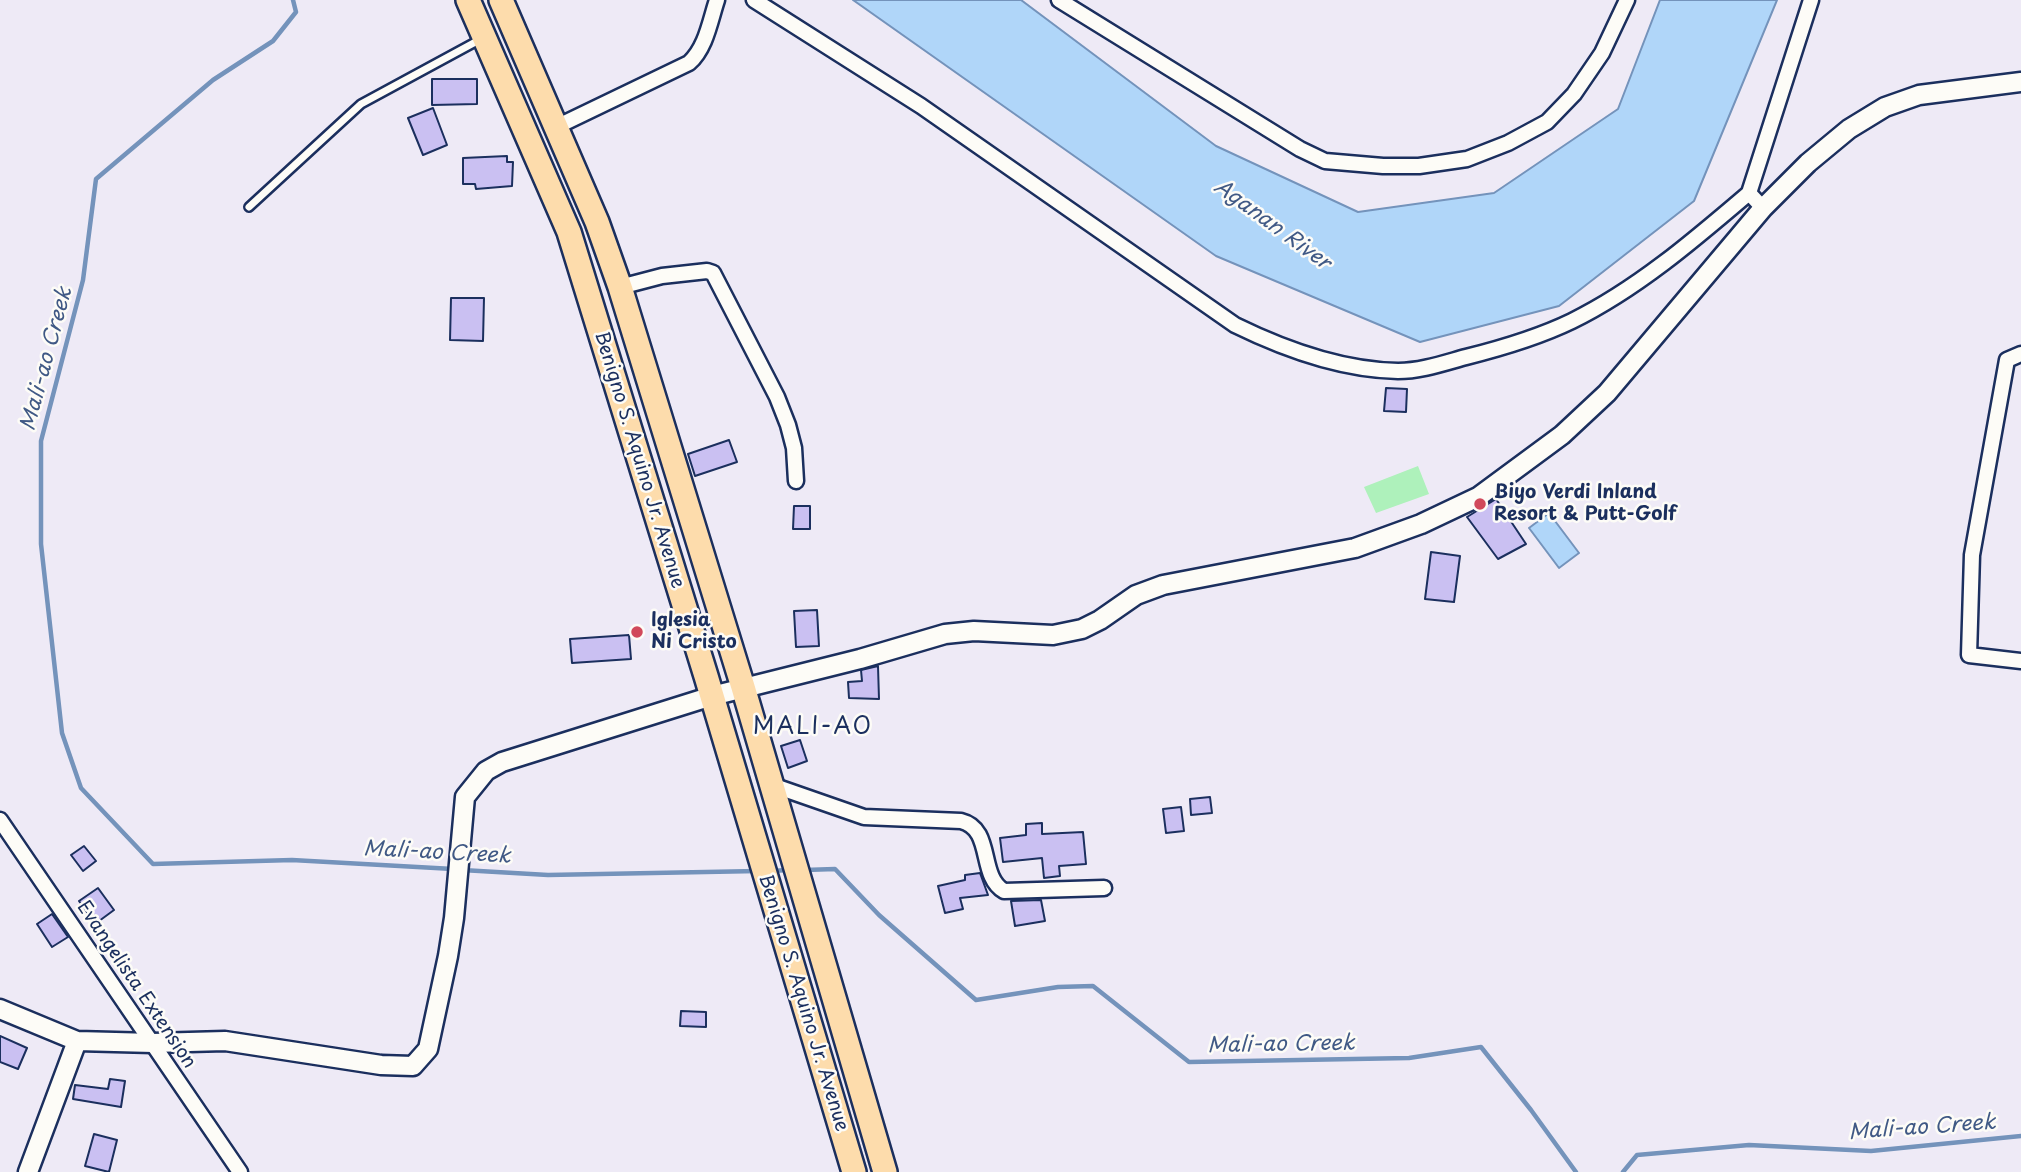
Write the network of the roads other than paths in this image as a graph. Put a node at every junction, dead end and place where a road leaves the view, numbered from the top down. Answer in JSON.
{"nodes":[{"id":1,"x":468,"y":0,"type":"edge"},
{"id":2,"x":501,"y":0,"type":"edge"},
{"id":3,"x":717,"y":0,"type":"edge"},
{"id":4,"x":754,"y":0,"type":"edge"},
{"id":5,"x":1059,"y":0,"type":"edge"},
{"id":6,"x":1627,"y":0,"type":"edge"},
{"id":7,"x":1811,"y":0,"type":"edge"},
{"id":8,"x":484,"y":37,"type":"junction"},
{"id":9,"x":2021,"y":82,"type":"edge"},
{"id":10,"x":556,"y":127,"type":"junction"},
{"id":11,"x":1749,"y":193,"type":"junction"},
{"id":12,"x":249,"y":206,"type":"dead end"},
{"id":13,"x":1763,"y":208,"type":"junction"},
{"id":14,"x":620,"y":287,"type":"junction"},
{"id":15,"x":2021,"y":354,"type":"edge"},
{"id":16,"x":796,"y":481,"type":"dead end"},
{"id":17,"x":2021,"y":661,"type":"edge"},
{"id":18,"x":743,"y":687,"type":"junction"},
{"id":19,"x":712,"y":696,"type":"junction"},
{"id":20,"x":772,"y":785,"type":"junction"},
{"id":21,"x":0,"y":820,"type":"edge"},
{"id":22,"x":1104,"y":888,"type":"dead end"},
{"id":23,"x":0,"y":1009,"type":"edge"},
{"id":24,"x":77,"y":1041,"type":"junction"},
{"id":25,"x":153,"y":1043,"type":"junction"},
{"id":26,"x":28,"y":1172,"type":"edge"},
{"id":27,"x":240,"y":1172,"type":"edge"},
{"id":28,"x":854,"y":1172,"type":"edge"},
{"id":29,"x":885,"y":1172,"type":"edge"}],
"edges":[{"from":1,"to":8,"type":"main road","name":"Benigno S. Aquino Jr. Avenue"},
{"from":2,"to":10,"type":"main road","name":"Benigno S. Aquino Jr. Avenue"},
{"from":3,"to":10,"type":"street"},
{"from":4,"to":11,"type":"street"},
{"from":5,"to":6,"type":"street"},
{"from":7,"to":11,"type":"street"},
{"from":8,"to":12,"type":"lane"},
{"from":8,"to":19,"type":"main road","name":"Benigno S. Aquino Jr. Avenue"},
{"from":9,"to":13,"type":"street"},
{"from":10,"to":14,"type":"main road","name":"Benigno S. Aquino Jr. Avenue"},
{"from":11,"to":13,"type":"street"},
{"from":13,"to":18,"type":"street"},
{"from":14,"to":16,"type":"street"},
{"from":14,"to":18,"type":"main road","name":"Benigno S. Aquino Jr. Avenue"},
{"from":15,"to":17,"type":"street"},
{"from":18,"to":19,"type":"street"},
{"from":18,"to":20,"type":"main road","name":"Benigno S. Aquino Jr. Avenue"},
{"from":19,"to":25,"type":"street"},
{"from":19,"to":28,"type":"main road","name":"Benigno S. Aquino Jr. Avenue"},
{"from":20,"to":22,"type":"street"},
{"from":20,"to":29,"type":"main road","name":"Benigno S. Aquino Jr. Avenue"},
{"from":21,"to":25,"type":"street","name":"Evangelista Extension"},
{"from":23,"to":24,"type":"street"},
{"from":24,"to":25,"type":"street"},
{"from":24,"to":26,"type":"street"},
{"from":25,"to":27,"type":"street","name":"Evangelista Extension"}]}
